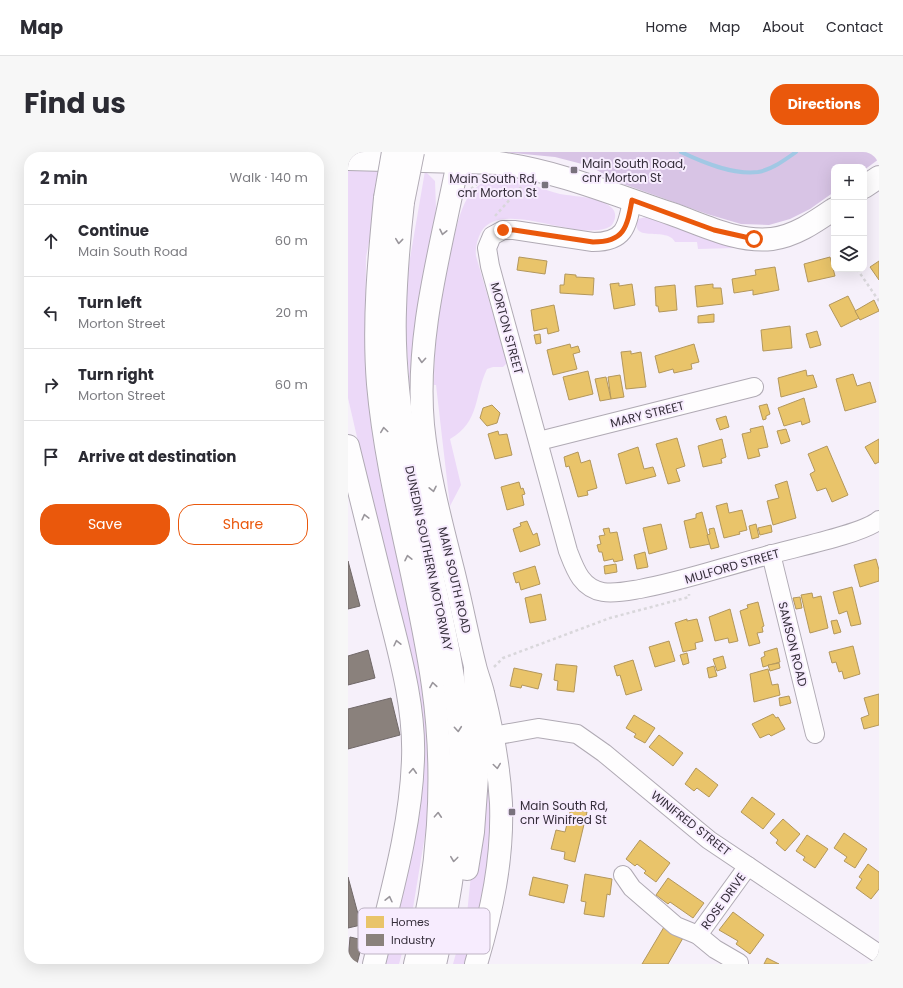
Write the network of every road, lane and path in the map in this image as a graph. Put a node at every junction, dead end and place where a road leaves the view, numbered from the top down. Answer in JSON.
{"nodes":[{"id":1,"x":393,"y":152,"type":"edge"},
{"id":2,"x":413,"y":152,"type":"edge"},
{"id":3,"x":348,"y":159,"type":"edge"},
{"id":4,"x":458,"y":162,"type":"junction"},
{"id":5,"x":879,"y":177,"type":"edge"},
{"id":6,"x":486,"y":178,"type":"dead end"},
{"id":7,"x":522,"y":183,"type":"dead end"},
{"id":8,"x":867,"y":185,"type":"edge"},
{"id":9,"x":460,"y":193,"type":"junction"},
{"id":10,"x":394,"y":200,"type":"junction"},
{"id":11,"x":632,"y":200,"type":"junction"},
{"id":12,"x":831,"y":211,"type":"edge"},
{"id":13,"x":492,"y":236,"type":"junction"},
{"id":14,"x":860,"y":272,"type":"edge"},
{"id":15,"x":879,"y":301,"type":"edge"},
{"id":16,"x":754,"y":387,"type":"dead end"},
{"id":17,"x":539,"y":441,"type":"junction"},
{"id":18,"x":348,"y":446,"type":"edge"},
{"id":19,"x":879,"y":520,"type":"edge"},
{"id":20,"x":771,"y":554,"type":"junction"},
{"id":21,"x":690,"y":578,"type":"junction"},
{"id":22,"x":583,"y":582,"type":"joint"},
{"id":23,"x":484,"y":669,"type":"junction"},
{"id":24,"x":815,"y":734,"type":"dead end"},
{"id":25,"x":493,"y":736,"type":"junction"},
{"id":26,"x":436,"y":845,"type":"junction"},
{"id":27,"x":748,"y":866,"type":"junction"},
{"id":28,"x":622,"y":875,"type":"dead end"},
{"id":29,"x":387,"y":908,"type":"edge"},
{"id":30,"x":419,"y":908,"type":"edge"},
{"id":31,"x":427,"y":908,"type":"edge"},
{"id":32,"x":446,"y":908,"type":"edge"},
{"id":33,"x":459,"y":908,"type":"edge"},
{"id":34,"x":490,"y":914,"type":"edge"},
{"id":35,"x":698,"y":935,"type":"junction"},
{"id":36,"x":376,"y":954,"type":"edge"},
{"id":37,"x":408,"y":954,"type":"edge"},
{"id":38,"x":417,"y":954,"type":"edge"},
{"id":39,"x":437,"y":954,"type":"edge"},
{"id":40,"x":447,"y":954,"type":"edge"},
{"id":41,"x":479,"y":954,"type":"edge"},
{"id":42,"x":879,"y":954,"type":"edge"},
{"id":43,"x":738,"y":963,"type":"dead end"},
{"id":44,"x":374,"y":964,"type":"edge"},
{"id":45,"x":406,"y":964,"type":"edge"},
{"id":46,"x":415,"y":964,"type":"edge"},
{"id":47,"x":435,"y":964,"type":"edge"},
{"id":48,"x":444,"y":964,"type":"edge"},
{"id":49,"x":476,"y":964,"type":"edge"}],
"edges":[{"from":1,"to":10,"type":"main road","name":"DUNEDIN SOUTHERN MOTORWAY","bridge":true},
{"from":2,"to":10,"type":"main road","name":"DUNEDIN SOUTHERN MOTORWAY","bridge":true},
{"from":3,"to":4,"type":"main road"},
{"from":4,"to":9,"type":"main road","name":"MAIN SOUTH ROAD"},
{"from":4,"to":11,"type":"main road"},
{"from":5,"to":8,"type":"main road"},
{"from":6,"to":9,"type":"path"},
{"from":7,"to":13,"type":"path"},
{"from":9,"to":23,"type":"main road","name":"MAIN SOUTH ROAD","one_way":true},
{"from":26,"to":10,"type":"main road","name":"DUNEDIN SOUTHERN MOTORWAY","one_way":true},
{"from":10,"to":32,"type":"main road","name":"DUNEDIN SOUTHERN MOTORWAY","one_way":true},
{"from":11,"to":12,"type":"main road"},
{"from":11,"to":13,"type":"street"},
{"from":13,"to":17,"type":"street","name":"MORTON STREET"},
{"from":14,"to":15,"type":"path"},
{"from":16,"to":17,"type":"street","name":"MARY STREET"},
{"from":17,"to":22,"type":"street","name":"MORTON STREET"},
{"from":29,"to":18,"type":"main road","one_way":true},
{"from":19,"to":20,"type":"street","name":"MULFORD STREET"},
{"from":20,"to":21,"type":"street","name":"MULFORD STREET"},
{"from":20,"to":24,"type":"street","name":"SAMSON ROAD"},
{"from":21,"to":22,"type":"street","name":"MULFORD STREET"},
{"from":21,"to":23,"type":"path"},
{"from":23,"to":25,"type":"main road","name":"MAIN SOUTH ROAD"},
{"from":23,"to":33,"type":"main road"},
{"from":25,"to":27,"type":"street","name":"WINIFRED STREET"},
{"from":25,"to":34,"type":"main road","name":"MAIN SOUTH ROAD","one_way":true},
{"from":26,"to":30,"type":"main road"},
{"from":26,"to":31,"type":"main road","name":"DUNEDIN SOUTHERN MOTORWAY"},
{"from":27,"to":35,"type":"street","name":"ROSE DRIVE"},
{"from":27,"to":42,"type":"street","name":"WINIFRED STREET"},
{"from":28,"to":35,"type":"street","name":"ROSE DRIVE"},
{"from":35,"to":43,"type":"street","name":"ROSE DRIVE"},
{"from":44,"to":36,"type":"main road","one_way":true},
{"from":37,"to":45,"type":"main road"},
{"from":38,"to":46,"type":"main road","name":"DUNEDIN SOUTHERN MOTORWAY"},
{"from":39,"to":47,"type":"main road","name":"DUNEDIN SOUTHERN MOTORWAY","one_way":true},
{"from":40,"to":48,"type":"main road"},
{"from":41,"to":49,"type":"main road","name":"MAIN SOUTH ROAD","one_way":true}]}
